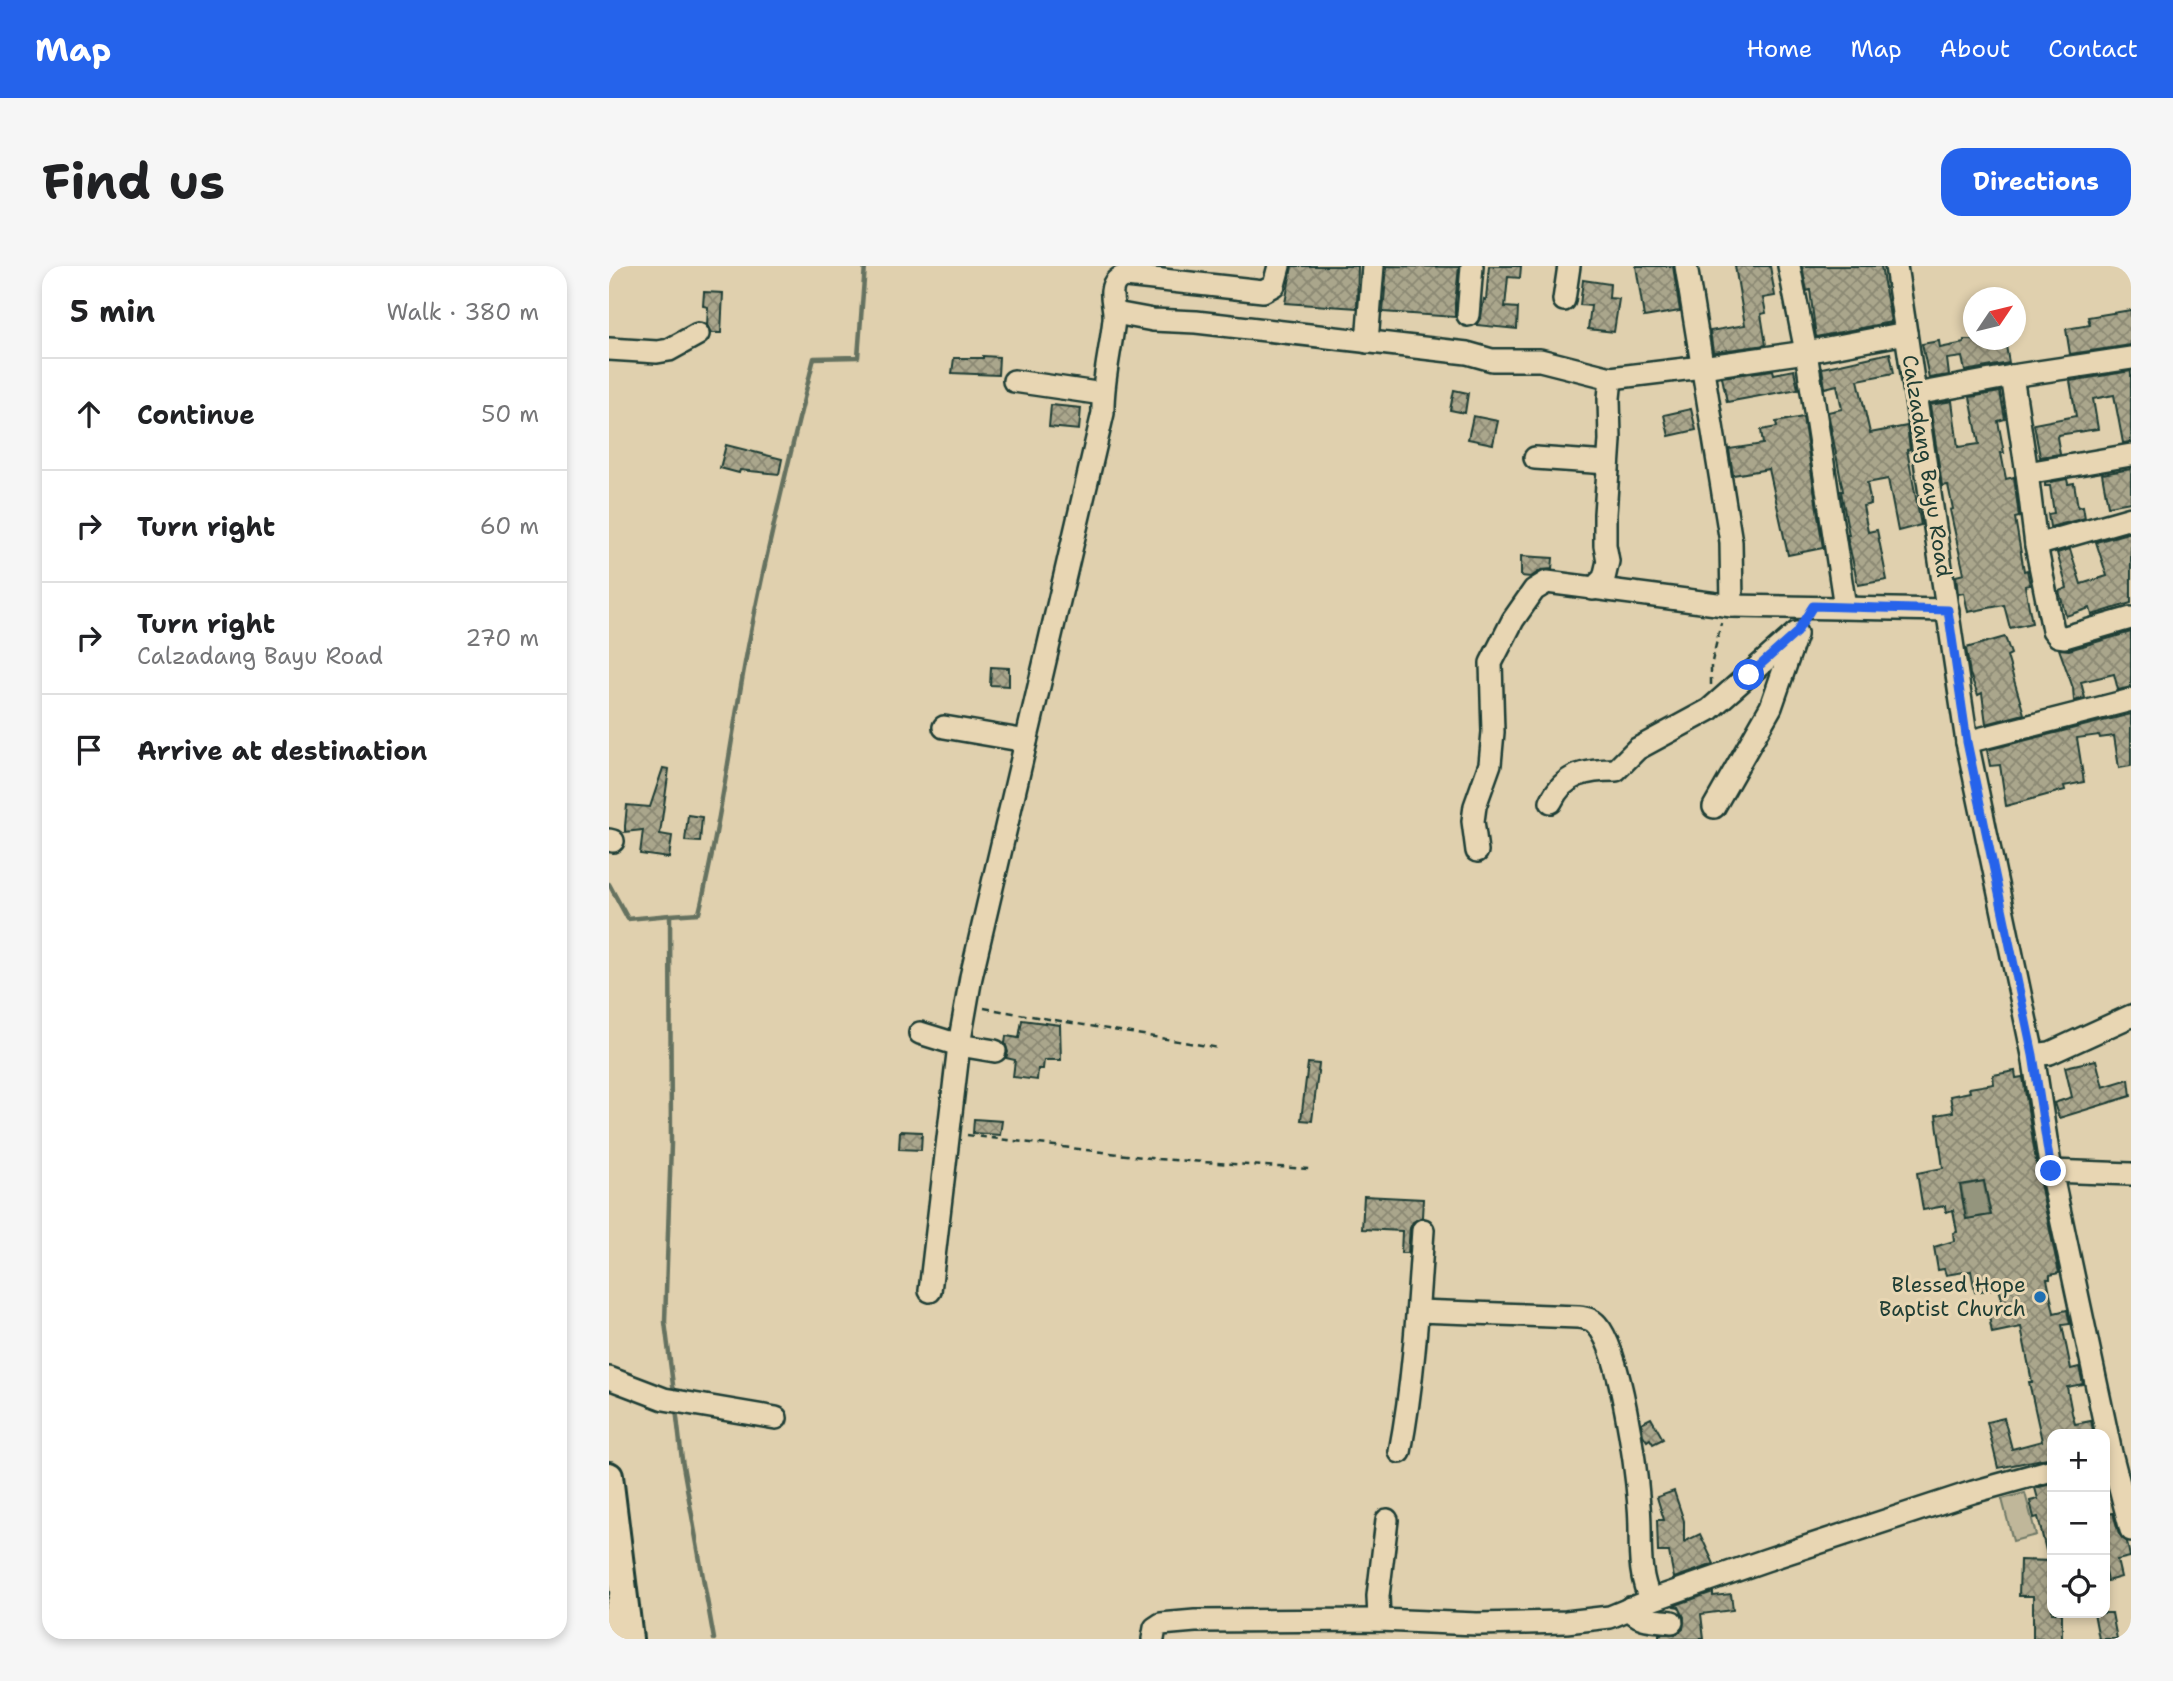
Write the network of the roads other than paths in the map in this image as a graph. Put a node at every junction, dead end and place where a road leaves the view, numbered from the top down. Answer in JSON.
{"nodes":[{"id":1,"x":1279,"y":266,"type":"edge"},
{"id":2,"x":1373,"y":266,"type":"edge"},
{"id":3,"x":1472,"y":266,"type":"edge"},
{"id":4,"x":1569,"y":266,"type":"edge"},
{"id":5,"x":1686,"y":266,"type":"edge"},
{"id":6,"x":1789,"y":266,"type":"edge"},
{"id":7,"x":1896,"y":266,"type":"edge"},
{"id":8,"x":1178,"y":274,"type":"edge"},
{"id":9,"x":1564,"y":300,"type":"dead end"},
{"id":10,"x":1115,"y":313,"type":"junction"},
{"id":11,"x":1468,"y":315,"type":"dead end"},
{"id":12,"x":1906,"y":333,"type":"junction"},
{"id":13,"x":698,"y":334,"type":"dead end"},
{"id":14,"x":1367,"y":342,"type":"junction"},
{"id":15,"x":609,"y":349,"type":"edge"},
{"id":16,"x":1806,"y":352,"type":"junction"},
{"id":17,"x":2131,"y":358,"type":"edge"},
{"id":18,"x":1702,"y":367,"type":"junction"},
{"id":19,"x":2012,"y":376,"type":"junction"},
{"id":20,"x":1611,"y":377,"type":"junction"},
{"id":21,"x":1014,"y":381,"type":"dead end"},
{"id":22,"x":1103,"y":394,"type":"junction"},
{"id":23,"x":1916,"y":394,"type":"junction"},
{"id":24,"x":2131,"y":455,"type":"edge"},
{"id":25,"x":1535,"y":458,"type":"dead end"},
{"id":26,"x":1608,"y":463,"type":"junction"},
{"id":27,"x":2027,"y":472,"type":"junction"},
{"id":28,"x":2131,"y":518,"type":"edge"},
{"id":29,"x":2036,"y":545,"type":"junction"},
{"id":30,"x":1593,"y":589,"type":"junction"},
{"id":31,"x":1732,"y":606,"type":"junction"},
{"id":32,"x":1813,"y":606,"type":"junction"},
{"id":33,"x":1845,"y":607,"type":"junction"},
{"id":34,"x":1948,"y":610,"type":"junction"},
{"id":35,"x":2131,"y":618,"type":"edge"},
{"id":36,"x":1796,"y":633,"type":"junction"},
{"id":37,"x":2131,"y":700,"type":"edge"},
{"id":38,"x":944,"y":727,"type":"dead end"},
{"id":39,"x":1025,"y":741,"type":"junction"},
{"id":40,"x":1967,"y":742,"type":"junction"},
{"id":41,"x":1551,"y":802,"type":"dead end"},
{"id":42,"x":1714,"y":807,"type":"dead end"},
{"id":43,"x":1477,"y":851,"type":"dead end"},
{"id":44,"x":2131,"y":1016,"type":"edge"},
{"id":45,"x":920,"y":1033,"type":"dead end"},
{"id":46,"x":959,"y":1045,"type":"junction"},
{"id":47,"x":995,"y":1051,"type":"dead end"},
{"id":48,"x":2033,"y":1055,"type":"junction"},
{"id":49,"x":2051,"y":1171,"type":"junction"},
{"id":50,"x":2131,"y":1174,"type":"edge"},
{"id":51,"x":1423,"y":1230,"type":"dead end"},
{"id":52,"x":930,"y":1291,"type":"dead end"},
{"id":53,"x":1417,"y":1311,"type":"junction"},
{"id":54,"x":609,"y":1378,"type":"edge"},
{"id":55,"x":776,"y":1418,"type":"dead end"},
{"id":56,"x":1400,"y":1451,"type":"dead end"},
{"id":57,"x":2116,"y":1451,"type":"edge"},
{"id":58,"x":2047,"y":1471,"type":"edge"},
{"id":59,"x":609,"y":1476,"type":"edge"},
{"id":60,"x":1387,"y":1520,"type":"dead end"},
{"id":61,"x":2131,"y":1531,"type":"edge"},
{"id":62,"x":623,"y":1589,"type":"junction"},
{"id":63,"x":1651,"y":1600,"type":"junction"},
{"id":64,"x":1630,"y":1608,"type":"junction"},
{"id":65,"x":1379,"y":1620,"type":"junction"},
{"id":66,"x":1672,"y":1622,"type":"dead end"},
{"id":67,"x":609,"y":1630,"type":"edge"},
{"id":68,"x":1590,"y":1630,"type":"edge"},
{"id":69,"x":629,"y":1639,"type":"edge"},
{"id":70,"x":1153,"y":1639,"type":"edge"}],
"edges":[{"from":1,"to":8,"type":"street"},
{"from":2,"to":14,"type":"street"},
{"from":3,"to":11,"type":"street"},
{"from":4,"to":9,"type":"street"},
{"from":5,"to":18,"type":"street"},
{"from":6,"to":16,"type":"street"},
{"from":7,"to":12,"type":"street","name":"Calzadang Bayu Road"},
{"from":8,"to":10,"type":"street"},
{"from":10,"to":14,"type":"street"},
{"from":10,"to":22,"type":"street"},
{"from":12,"to":16,"type":"street"},
{"from":12,"to":23,"type":"street","name":"Calzadang Bayu Road"},
{"from":13,"to":15,"type":"street"},
{"from":14,"to":20,"type":"street"},
{"from":16,"to":18,"type":"street"},
{"from":16,"to":33,"type":"street"},
{"from":17,"to":19,"type":"street"},
{"from":18,"to":20,"type":"street"},
{"from":18,"to":31,"type":"street"},
{"from":19,"to":23,"type":"street"},
{"from":19,"to":27,"type":"street"},
{"from":20,"to":26,"type":"street"},
{"from":21,"to":22,"type":"street"},
{"from":22,"to":39,"type":"street"},
{"from":23,"to":34,"type":"street","name":"Calzadang Bayu Road"},
{"from":24,"to":27,"type":"street"},
{"from":25,"to":26,"type":"street"},
{"from":26,"to":30,"type":"street"},
{"from":27,"to":29,"type":"street"},
{"from":28,"to":29,"type":"street"},
{"from":29,"to":35,"type":"street"},
{"from":30,"to":31,"type":"street"},
{"from":30,"to":43,"type":"street"},
{"from":31,"to":32,"type":"street"},
{"from":32,"to":33,"type":"street"},
{"from":32,"to":36,"type":"street"},
{"from":33,"to":34,"type":"street"},
{"from":34,"to":40,"type":"street","name":"Calzadang Bayu Road"},
{"from":36,"to":41,"type":"street"},
{"from":36,"to":42,"type":"street"},
{"from":37,"to":40,"type":"street"},
{"from":38,"to":39,"type":"street"},
{"from":39,"to":46,"type":"street"},
{"from":40,"to":48,"type":"street","name":"Calzadang Bayu Road"},
{"from":44,"to":48,"type":"street"},
{"from":45,"to":46,"type":"street"},
{"from":46,"to":47,"type":"street"},
{"from":46,"to":52,"type":"street"},
{"from":48,"to":49,"type":"street","name":"Calzadang Bayu Road"},
{"from":49,"to":50,"type":"street"},
{"from":49,"to":57,"type":"street","name":"Calzadang Bayu Road"},
{"from":51,"to":53,"type":"street"},
{"from":53,"to":56,"type":"street"},
{"from":53,"to":63,"type":"street"},
{"from":54,"to":55,"type":"street"},
{"from":57,"to":61,"type":"street","name":"Calzadang Bayu Road"},
{"from":58,"to":63,"type":"street"},
{"from":59,"to":62,"type":"main road"},
{"from":60,"to":65,"type":"street"},
{"from":62,"to":67,"type":"street"},
{"from":62,"to":69,"type":"main road"},
{"from":63,"to":64,"type":"street"},
{"from":64,"to":66,"type":"street"},
{"from":64,"to":68,"type":"street"},
{"from":65,"to":68,"type":"street"},
{"from":65,"to":70,"type":"street"}]}
